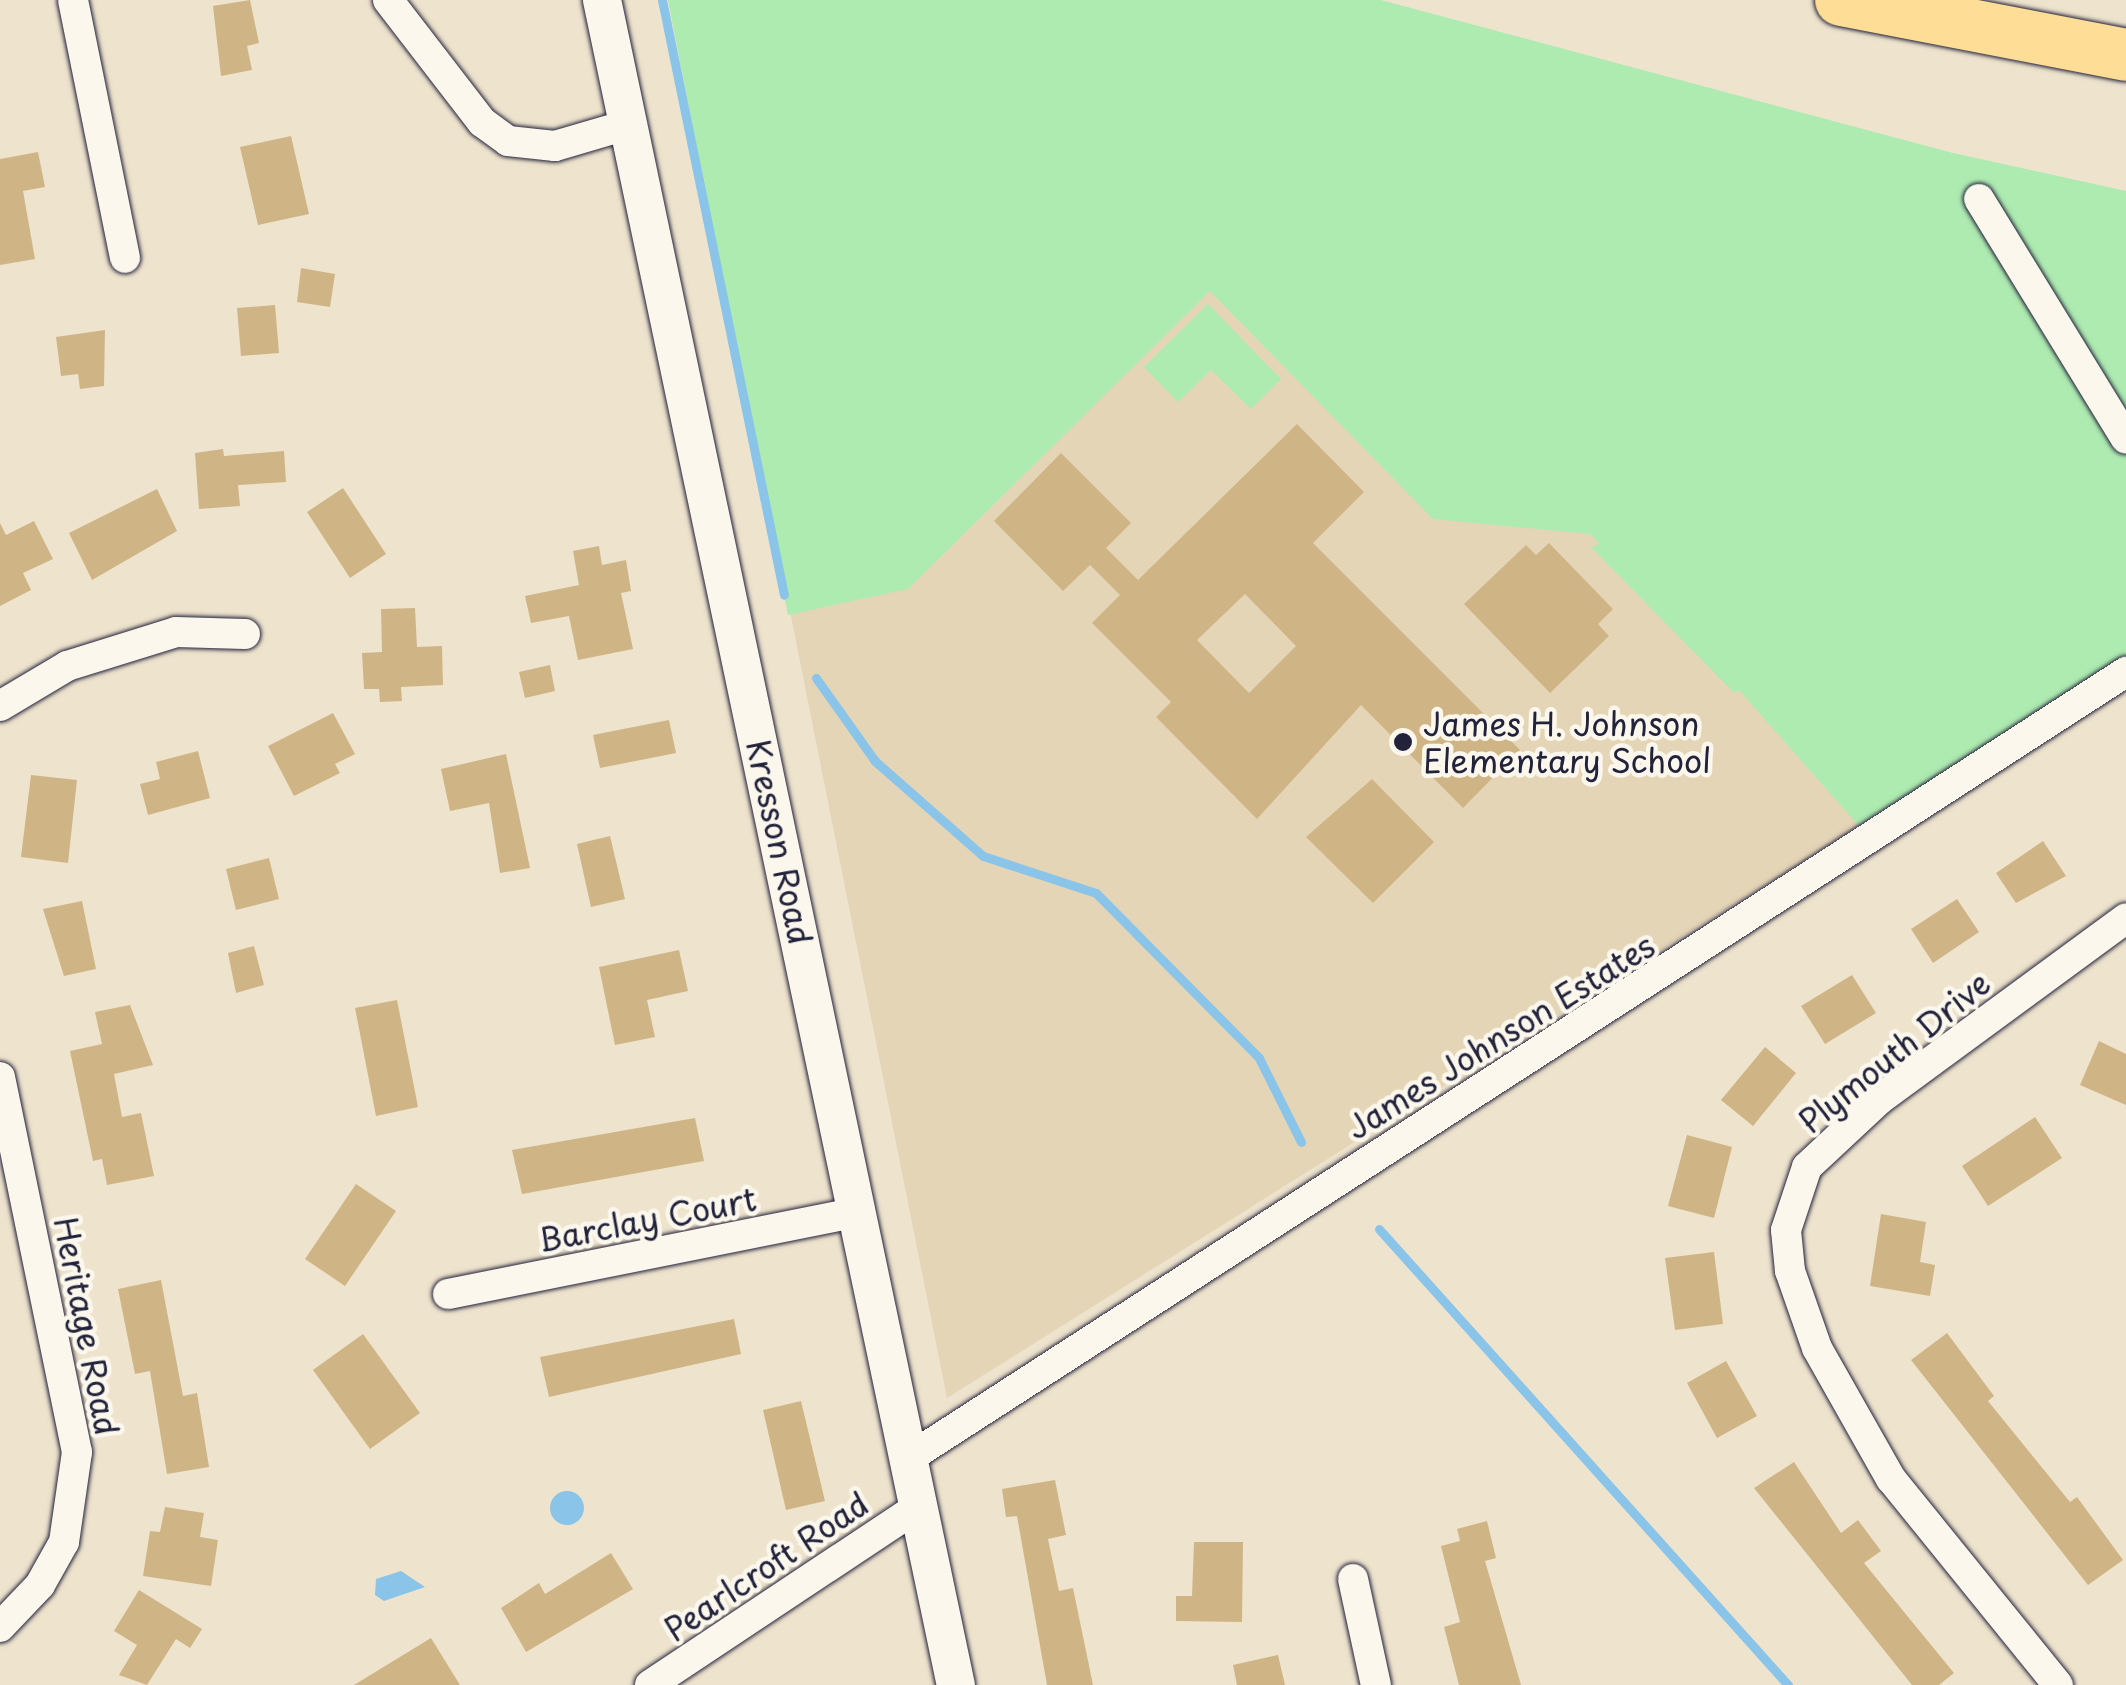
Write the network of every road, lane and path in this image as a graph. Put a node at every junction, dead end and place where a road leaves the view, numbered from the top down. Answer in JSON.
{"nodes":[{"id":1,"x":73,"y":0,"type":"edge"},
{"id":2,"x":388,"y":0,"type":"edge"},
{"id":3,"x":602,"y":0,"type":"edge"},
{"id":4,"x":1841,"y":0,"type":"edge"},
{"id":5,"x":2126,"y":54,"type":"edge"},
{"id":6,"x":628,"y":126,"type":"junction"},
{"id":7,"x":1979,"y":199,"type":"dead end"},
{"id":8,"x":124,"y":258,"type":"dead end"},
{"id":9,"x":2126,"y":439,"type":"edge"},
{"id":10,"x":245,"y":634,"type":"dead end"},
{"id":11,"x":2126,"y":672,"type":"edge"},
{"id":12,"x":0,"y":706,"type":"edge"},
{"id":13,"x":2126,"y":918,"type":"edge"},
{"id":14,"x":0,"y":1077,"type":"edge"},
{"id":15,"x":860,"y":1212,"type":"junction"},
{"id":16,"x":448,"y":1294,"type":"dead end"},
{"id":17,"x":909,"y":1458,"type":"junction"},
{"id":18,"x":920,"y":1506,"type":"junction"},
{"id":19,"x":1353,"y":1579,"type":"dead end"},
{"id":20,"x":0,"y":1628,"type":"edge"},
{"id":21,"x":650,"y":1685,"type":"edge"},
{"id":22,"x":956,"y":1685,"type":"edge"},
{"id":23,"x":1376,"y":1685,"type":"edge"},
{"id":24,"x":2058,"y":1685,"type":"edge"}],
"edges":[{"from":1,"to":8,"type":"street"},
{"from":2,"to":6,"type":"street"},
{"from":3,"to":6,"type":"street","name":"Kresson Road"},
{"from":4,"to":5,"type":"highway"},
{"from":6,"to":15,"type":"street","name":"Kresson Road"},
{"from":7,"to":9,"type":"street"},
{"from":10,"to":12,"type":"street"},
{"from":11,"to":17,"type":"street","name":"James Johnson Estates"},
{"from":13,"to":24,"type":"street","name":"Plymouth Drive"},
{"from":14,"to":20,"type":"street","name":"Heritage Road"},
{"from":15,"to":16,"type":"street","name":"Barclay Court"},
{"from":15,"to":17,"type":"street","name":"Kresson Road"},
{"from":17,"to":18,"type":"street","name":"Kresson Road"},
{"from":18,"to":21,"type":"street","name":"Pearlcroft Road"},
{"from":18,"to":22,"type":"street","name":"Kresson Road"},
{"from":19,"to":23,"type":"street"}]}
